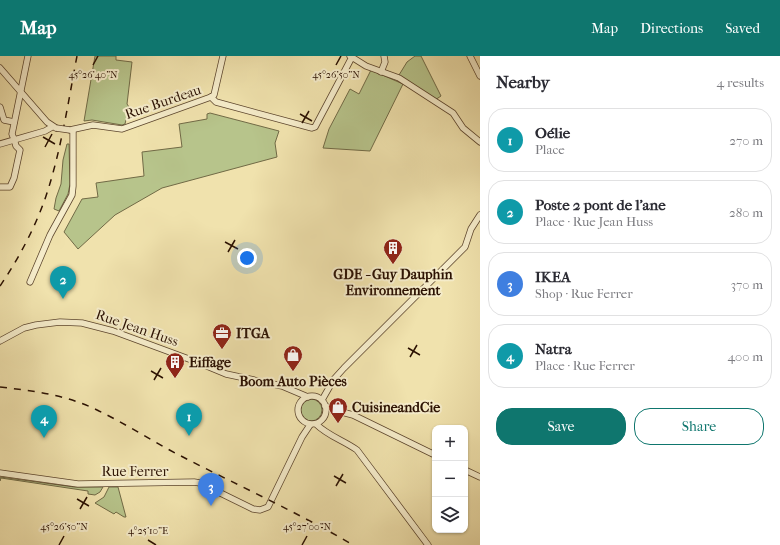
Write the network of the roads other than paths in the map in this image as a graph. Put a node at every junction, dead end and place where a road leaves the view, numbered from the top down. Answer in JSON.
{"nodes":[{"id":1,"x":28,"y":56,"type":"edge"},
{"id":2,"x":223,"y":56,"type":"edge"},
{"id":3,"x":384,"y":56,"type":"edge"},
{"id":4,"x":470,"y":56,"type":"edge"},
{"id":5,"x":351,"y":57,"type":"edge"},
{"id":6,"x":0,"y":68,"type":"edge"},
{"id":7,"x":381,"y":72,"type":"junction"},
{"id":8,"x":480,"y":76,"type":"edge"},
{"id":9,"x":20,"y":92,"type":"junction"},
{"id":10,"x":211,"y":98,"type":"junction"},
{"id":11,"x":0,"y":107,"type":"edge"},
{"id":12,"x":14,"y":122,"type":"junction"},
{"id":13,"x":54,"y":128,"type":"junction"},
{"id":14,"x":72,"y":130,"type":"junction"},
{"id":15,"x":13,"y":136,"type":"junction"},
{"id":16,"x":480,"y":142,"type":"edge"},
{"id":17,"x":0,"y":144,"type":"edge"},
{"id":18,"x":0,"y":187,"type":"edge"},
{"id":19,"x":480,"y":214,"type":"edge"},
{"id":20,"x":30,"y":282,"type":"dead end"},
{"id":21,"x":0,"y":341,"type":"edge"},
{"id":22,"x":290,"y":389,"type":"junction"},
{"id":23,"x":308,"y":397,"type":"junction"},
{"id":24,"x":322,"y":400,"type":"junction"},
{"id":25,"x":300,"y":402,"type":"junction"},
{"id":26,"x":325,"y":406,"type":"junction"},
{"id":27,"x":338,"y":411,"type":"junction"},
{"id":28,"x":324,"y":418,"type":"junction"},
{"id":29,"x":304,"y":422,"type":"junction"},
{"id":30,"x":313,"y":424,"type":"junction"},
{"id":31,"x":326,"y":432,"type":"junction"},
{"id":32,"x":302,"y":437,"type":"junction"},
{"id":33,"x":432,"y":454,"type":"edge"},
{"id":34,"x":468,"y":471,"type":"edge"},
{"id":35,"x":0,"y":473,"type":"edge"},
{"id":36,"x":480,"y":477,"type":"edge"},
{"id":37,"x":428,"y":545,"type":"edge"}],
"edges":[{"from":1,"to":9,"type":"street"},
{"from":2,"to":10,"type":"street","name":"Rue Burdeau"},
{"from":3,"to":7,"type":"street"},
{"from":4,"to":8,"type":"street"},
{"from":5,"to":7,"type":"street"},
{"from":5,"to":10,"type":"street"},
{"from":6,"to":9,"type":"street"},
{"from":7,"to":16,"type":"street"},
{"from":9,"to":12,"type":"street"},
{"from":9,"to":13,"type":"street"},
{"from":10,"to":14,"type":"street","name":"Rue Burdeau"},
{"from":11,"to":12,"type":"street"},
{"from":12,"to":15,"type":"street"},
{"from":13,"to":14,"type":"street","name":"Rue Burdeau","bridge":true},
{"from":13,"to":15,"type":"street","name":"Rue Burdeau"},
{"from":14,"to":20,"type":"street"},
{"from":15,"to":17,"type":"street","name":"Rue Burdeau"},
{"from":15,"to":18,"type":"street"},
{"from":19,"to":24,"type":"street"},
{"from":21,"to":22,"type":"street","name":"Rue Jean Huss"},
{"from":22,"to":23,"type":"street","name":"Rue Jean Huss"},
{"from":22,"to":25,"type":"street"},
{"from":23,"to":24,"type":"street"},
{"from":23,"to":25,"type":"street"},
{"from":24,"to":26,"type":"street"},
{"from":25,"to":29,"type":"street"},
{"from":26,"to":27,"type":"street"},
{"from":26,"to":28,"type":"street"},
{"from":27,"to":28,"type":"street"},
{"from":27,"to":33,"type":"street"},
{"from":28,"to":30,"type":"street"},
{"from":28,"to":31,"type":"street"},
{"from":29,"to":30,"type":"street"},
{"from":29,"to":32,"type":"street"},
{"from":30,"to":31,"type":"street"},
{"from":30,"to":32,"type":"street"},
{"from":31,"to":37,"type":"street"},
{"from":32,"to":35,"type":"street","name":"Rue Ferrer"},
{"from":34,"to":36,"type":"street"}]}
